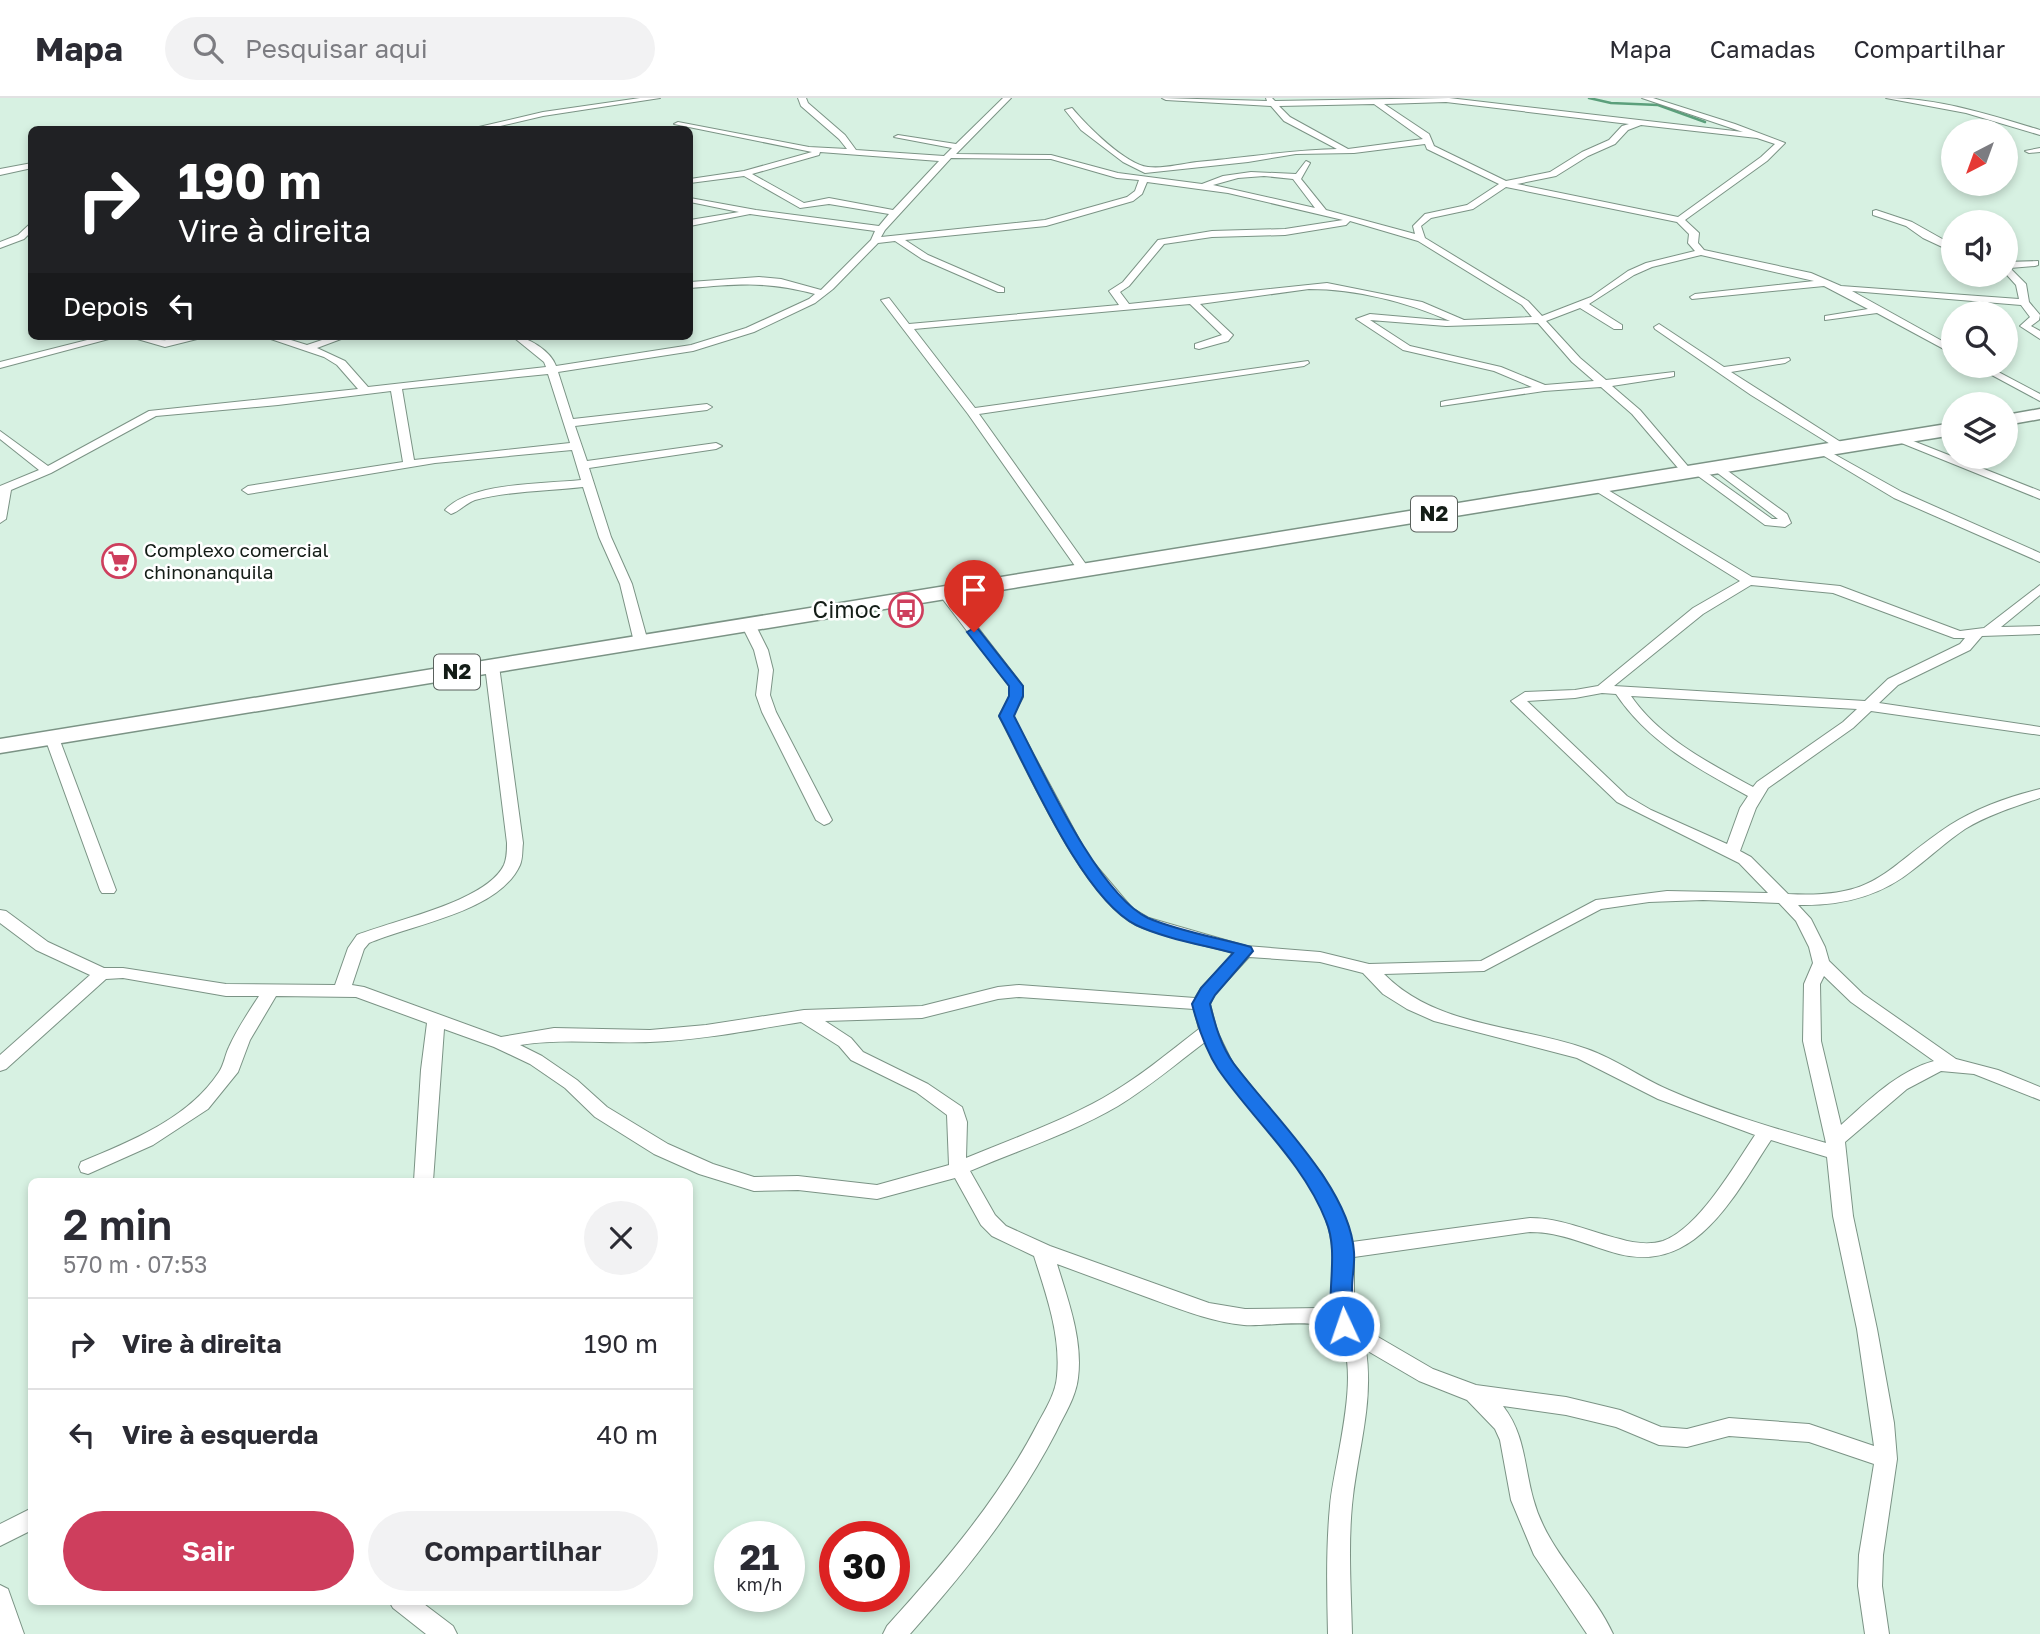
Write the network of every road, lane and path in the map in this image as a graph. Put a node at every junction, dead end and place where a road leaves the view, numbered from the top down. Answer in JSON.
{"nodes":[{"id":1,"x":802,"y":98,"type":"edge"},
{"id":2,"x":1007,"y":98,"type":"edge"},
{"id":3,"x":1166,"y":98,"type":"edge"},
{"id":4,"x":1669,"y":98,"type":"edge"},
{"id":5,"x":1890,"y":98,"type":"edge"},
{"id":6,"x":656,"y":99,"type":"edge"},
{"id":7,"x":1649,"y":99,"type":"edge"},
{"id":8,"x":1269,"y":100,"type":"edge"},
{"id":9,"x":1375,"y":101,"type":"junction"},
{"id":10,"x":1069,"y":110,"type":"dead end"},
{"id":11,"x":1998,"y":119,"type":"edge"},
{"id":12,"x":2027,"y":121,"type":"dead end"},
{"id":13,"x":1642,"y":122,"type":"junction"},
{"id":14,"x":2018,"y":122,"type":"edge"},
{"id":15,"x":677,"y":124,"type":"dead end"},
{"id":16,"x":2018,"y":125,"type":"edge"},
{"id":17,"x":488,"y":126,"type":"edge"},
{"id":18,"x":687,"y":126,"type":"edge"},
{"id":19,"x":693,"y":127,"type":"edge"},
{"id":20,"x":2040,"y":134,"type":"edge"},
{"id":21,"x":898,"y":136,"type":"dead end"},
{"id":22,"x":1754,"y":136,"type":"junction"},
{"id":23,"x":1428,"y":141,"type":"junction"},
{"id":24,"x":960,"y":147,"type":"junction"},
{"id":25,"x":825,"y":150,"type":"junction"},
{"id":26,"x":2040,"y":150,"type":"edge"},
{"id":27,"x":2029,"y":151,"type":"dead end"},
{"id":28,"x":853,"y":152,"type":"junction"},
{"id":29,"x":1347,"y":152,"type":"junction"},
{"id":30,"x":948,"y":157,"type":"junction"},
{"id":31,"x":1306,"y":163,"type":"dead end"},
{"id":32,"x":28,"y":166,"type":"edge"},
{"id":33,"x":14,"y":169,"type":"junction"},
{"id":34,"x":0,"y":172,"type":"edge"},
{"id":35,"x":745,"y":173,"type":"junction"},
{"id":36,"x":28,"y":175,"type":"edge"},
{"id":37,"x":1297,"y":177,"type":"junction"},
{"id":38,"x":1143,"y":180,"type":"junction"},
{"id":39,"x":693,"y":181,"type":"edge"},
{"id":40,"x":1504,"y":184,"type":"junction"},
{"id":41,"x":1204,"y":186,"type":"junction"},
{"id":42,"x":693,"y":202,"type":"edge"},
{"id":43,"x":896,"y":212,"type":"junction"},
{"id":44,"x":756,"y":213,"type":"junction"},
{"id":45,"x":1324,"y":213,"type":"junction"},
{"id":46,"x":1876,"y":213,"type":"dead end"},
{"id":47,"x":1427,"y":216,"type":"junction"},
{"id":48,"x":1680,"y":220,"type":"junction"},
{"id":49,"x":1362,"y":222,"type":"junction"},
{"id":50,"x":693,"y":223,"type":"edge"},
{"id":51,"x":1324,"y":225,"type":"junction"},
{"id":52,"x":28,"y":229,"type":"edge"},
{"id":53,"x":881,"y":229,"type":"junction"},
{"id":54,"x":21,"y":237,"type":"junction"},
{"id":55,"x":896,"y":237,"type":"junction"},
{"id":56,"x":1421,"y":239,"type":"junction"},
{"id":57,"x":28,"y":240,"type":"edge"},
{"id":58,"x":875,"y":241,"type":"junction"},
{"id":59,"x":1941,"y":243,"type":"edge"},
{"id":60,"x":0,"y":245,"type":"edge"},
{"id":61,"x":1701,"y":252,"type":"junction"},
{"id":62,"x":2035,"y":263,"type":"dead end"},
{"id":63,"x":2018,"y":265,"type":"edge"},
{"id":64,"x":2018,"y":281,"type":"edge"},
{"id":65,"x":1826,"y":283,"type":"junction"},
{"id":66,"x":693,"y":285,"type":"edge"},
{"id":67,"x":1838,"y":288,"type":"junction"},
{"id":68,"x":1001,"y":290,"type":"dead end"},
{"id":69,"x":822,"y":293,"type":"junction"},
{"id":70,"x":1695,"y":297,"type":"dead end"},
{"id":71,"x":886,"y":300,"type":"dead end"},
{"id":72,"x":1192,"y":301,"type":"junction"},
{"id":73,"x":1911,"y":301,"type":"dead end"},
{"id":74,"x":1898,"y":303,"type":"dead end"},
{"id":75,"x":1581,"y":304,"type":"junction"},
{"id":76,"x":2031,"y":305,"type":"edge"},
{"id":77,"x":1126,"y":307,"type":"junction"},
{"id":78,"x":1879,"y":307,"type":"junction"},
{"id":79,"x":1829,"y":318,"type":"dead end"},
{"id":80,"x":1538,"y":320,"type":"junction"},
{"id":81,"x":1446,"y":323,"type":"junction"},
{"id":82,"x":1463,"y":323,"type":"junction"},
{"id":83,"x":907,"y":327,"type":"junction"},
{"id":84,"x":1618,"y":327,"type":"dead end"},
{"id":85,"x":1659,"y":327,"type":"dead end"},
{"id":86,"x":1384,"y":334,"type":"junction"},
{"id":87,"x":2040,"y":336,"type":"edge"},
{"id":88,"x":99,"y":340,"type":"edge"},
{"id":89,"x":148,"y":340,"type":"edge"},
{"id":90,"x":184,"y":340,"type":"edge"},
{"id":91,"x":283,"y":340,"type":"edge"},
{"id":92,"x":332,"y":340,"type":"edge"},
{"id":93,"x":523,"y":340,"type":"edge"},
{"id":94,"x":1941,"y":344,"type":"edge"},
{"id":95,"x":1199,"y":346,"type":"dead end"},
{"id":96,"x":311,"y":347,"type":"junction"},
{"id":97,"x":1785,"y":360,"type":"dead end"},
{"id":98,"x":1304,"y":363,"type":"dead end"},
{"id":99,"x":0,"y":365,"type":"edge"},
{"id":100,"x":553,"y":370,"type":"junction"},
{"id":101,"x":1723,"y":370,"type":"junction"},
{"id":102,"x":1670,"y":374,"type":"dead end"},
{"id":103,"x":2002,"y":378,"type":"edge"},
{"id":104,"x":1601,"y":384,"type":"junction"},
{"id":105,"x":396,"y":388,"type":"junction"},
{"id":106,"x":1545,"y":388,"type":"junction"},
{"id":107,"x":366,"y":391,"type":"junction"},
{"id":108,"x":2040,"y":398,"type":"edge"},
{"id":109,"x":1445,"y":404,"type":"dead end"},
{"id":110,"x":707,"y":407,"type":"dead end"},
{"id":111,"x":972,"y":412,"type":"junction"},
{"id":112,"x":2040,"y":414,"type":"edge"},
{"id":113,"x":2018,"y":418,"type":"edge"},
{"id":114,"x":570,"y":423,"type":"junction"},
{"id":115,"x":1941,"y":431,"type":"edge"},
{"id":116,"x":0,"y":434,"type":"edge"},
{"id":117,"x":1898,"y":438,"type":"junction"},
{"id":118,"x":577,"y":446,"type":"junction"},
{"id":119,"x":716,"y":446,"type":"dead end"},
{"id":120,"x":1844,"y":448,"type":"junction"},
{"id":121,"x":1823,"y":451,"type":"junction"},
{"id":122,"x":409,"y":464,"type":"junction"},
{"id":123,"x":583,"y":465,"type":"junction"},
{"id":124,"x":47,"y":471,"type":"junction"},
{"id":125,"x":1701,"y":471,"type":"junction"},
{"id":126,"x":589,"y":483,"type":"junction"},
{"id":127,"x":1598,"y":488,"type":"junction"},
{"id":128,"x":2,"y":490,"type":"edge"},
{"id":129,"x":248,"y":490,"type":"dead end"},
{"id":130,"x":2040,"y":495,"type":"edge"},
{"id":131,"x":451,"y":510,"type":"dead end"},
{"id":132,"x":0,"y":519,"type":"edge"},
{"id":133,"x":2040,"y":558,"type":"edge"},
{"id":134,"x":1084,"y":570,"type":"junction"},
{"id":135,"x":1749,"y":581,"type":"junction"},
{"id":136,"x":2040,"y":589,"type":"edge"},
{"id":137,"x":944,"y":593,"type":"junction"},
{"id":138,"x":748,"y":624,"type":"junction"},
{"id":139,"x":2034,"y":630,"type":"edge"},
{"id":140,"x":1983,"y":632,"type":"junction"},
{"id":141,"x":2040,"y":637,"type":"edge"},
{"id":142,"x":641,"y":642,"type":"junction"},
{"id":143,"x":492,"y":666,"type":"junction"},
{"id":144,"x":1602,"y":689,"type":"junction"},
{"id":145,"x":1622,"y":692,"type":"junction"},
{"id":146,"x":1867,"y":706,"type":"junction"},
{"id":147,"x":2040,"y":731,"type":"edge"},
{"id":148,"x":52,"y":738,"type":"junction"},
{"id":149,"x":0,"y":746,"type":"edge"},
{"id":150,"x":2040,"y":793,"type":"edge"},
{"id":151,"x":1755,"y":794,"type":"junction"},
{"id":152,"x":824,"y":821,"type":"dead end"},
{"id":153,"x":1732,"y":852,"type":"junction"},
{"id":154,"x":108,"y":890,"type":"dead end"},
{"id":155,"x":1783,"y":898,"type":"junction"},
{"id":156,"x":0,"y":915,"type":"edge"},
{"id":157,"x":1245,"y":951,"type":"junction"},
{"id":158,"x":1821,"y":963,"type":"junction"},
{"id":159,"x":1369,"y":969,"type":"junction"},
{"id":160,"x":102,"y":974,"type":"junction"},
{"id":161,"x":342,"y":990,"type":"junction"},
{"id":162,"x":270,"y":991,"type":"junction"},
{"id":163,"x":1201,"y":1004,"type":"junction"},
{"id":164,"x":804,"y":1016,"type":"junction"},
{"id":165,"x":436,"y":1021,"type":"junction"},
{"id":166,"x":1208,"y":1031,"type":"junction"},
{"id":167,"x":500,"y":1043,"type":"junction"},
{"id":168,"x":1951,"y":1064,"type":"junction"},
{"id":169,"x":0,"y":1065,"type":"edge"},
{"id":170,"x":2040,"y":1094,"type":"edge"},
{"id":171,"x":1767,"y":1132,"type":"junction"},
{"id":172,"x":1836,"y":1147,"type":"junction"},
{"id":173,"x":88,"y":1167,"type":"dead end"},
{"id":174,"x":959,"y":1168,"type":"junction"},
{"id":175,"x":424,"y":1178,"type":"edge"},
{"id":176,"x":1043,"y":1251,"type":"junction"},
{"id":177,"x":1344,"y":1251,"type":"junction"},
{"id":178,"x":1344,"y":1326,"type":"junction"},
{"id":179,"x":1475,"y":1394,"type":"junction"},
{"id":180,"x":1886,"y":1459,"type":"junction"},
{"id":181,"x":28,"y":1520,"type":"edge"},
{"id":182,"x":0,"y":1536,"type":"edge"},
{"id":183,"x":0,"y":1597,"type":"edge"},
{"id":184,"x":406,"y":1605,"type":"edge"},
{"id":185,"x":12,"y":1634,"type":"edge"},
{"id":186,"x":445,"y":1634,"type":"edge"},
{"id":187,"x":895,"y":1634,"type":"edge"},
{"id":188,"x":1340,"y":1634,"type":"edge"},
{"id":189,"x":1601,"y":1634,"type":"edge"},
{"id":190,"x":1877,"y":1634,"type":"edge"}],
"edges":[{"from":1,"to":28,"type":"street"},
{"from":2,"to":24,"type":"street"},
{"from":3,"to":8,"type":"street"},
{"from":4,"to":7,"type":"street"},
{"from":5,"to":11,"type":"street"},
{"from":6,"to":17,"type":"street"},
{"from":7,"to":22,"type":"street"},
{"from":8,"to":9,"type":"street"},
{"from":8,"to":29,"type":"street"},
{"from":9,"to":13,"type":"street"},
{"from":9,"to":23,"type":"street"},
{"from":10,"to":29,"type":"street"},
{"from":12,"to":14,"type":"street"},
{"from":13,"to":22,"type":"street"},
{"from":13,"to":40,"type":"street"},
{"from":15,"to":18,"type":"street"},
{"from":16,"to":20,"type":"street"},
{"from":19,"to":25,"type":"street"},
{"from":21,"to":24,"type":"street"},
{"from":22,"to":48,"type":"street"},
{"from":23,"to":29,"type":"street"},
{"from":23,"to":40,"type":"street"},
{"from":24,"to":30,"type":"street"},
{"from":25,"to":28,"type":"street"},
{"from":25,"to":35,"type":"street"},
{"from":26,"to":27,"type":"street"},
{"from":28,"to":30,"type":"street"},
{"from":30,"to":38,"type":"street"},
{"from":30,"to":43,"type":"street"},
{"from":31,"to":37,"type":"street"},
{"from":32,"to":33,"type":"street"},
{"from":33,"to":34,"type":"street"},
{"from":33,"to":36,"type":"street"},
{"from":35,"to":39,"type":"street"},
{"from":35,"to":43,"type":"street"},
{"from":37,"to":41,"type":"street"},
{"from":37,"to":45,"type":"street"},
{"from":38,"to":41,"type":"street"},
{"from":38,"to":55,"type":"street"},
{"from":40,"to":47,"type":"street"},
{"from":40,"to":48,"type":"street"},
{"from":41,"to":45,"type":"street"},
{"from":42,"to":44,"type":"street"},
{"from":43,"to":53,"type":"street"},
{"from":44,"to":50,"type":"street"},
{"from":44,"to":53,"type":"street"},
{"from":45,"to":49,"type":"street"},
{"from":45,"to":51,"type":"street"},
{"from":46,"to":59,"type":"street"},
{"from":47,"to":49,"type":"street"},
{"from":47,"to":56,"type":"street"},
{"from":48,"to":61,"type":"street"},
{"from":49,"to":51,"type":"street"},
{"from":49,"to":56,"type":"street"},
{"from":51,"to":77,"type":"street"},
{"from":52,"to":54,"type":"street"},
{"from":53,"to":58,"type":"street"},
{"from":54,"to":57,"type":"street"},
{"from":54,"to":60,"type":"street"},
{"from":55,"to":58,"type":"street"},
{"from":55,"to":68,"type":"street"},
{"from":56,"to":80,"type":"street"},
{"from":58,"to":69,"type":"street"},
{"from":61,"to":65,"type":"street"},
{"from":61,"to":75,"type":"street"},
{"from":62,"to":63,"type":"street"},
{"from":64,"to":76,"type":"street"},
{"from":65,"to":67,"type":"street"},
{"from":65,"to":70,"type":"street"},
{"from":66,"to":69,"type":"street"},
{"from":67,"to":76,"type":"street"},
{"from":67,"to":78,"type":"street"},
{"from":69,"to":100,"type":"street"},
{"from":71,"to":83,"type":"street"},
{"from":72,"to":77,"type":"street"},
{"from":72,"to":82,"type":"street"},
{"from":72,"to":95,"type":"street"},
{"from":73,"to":74,"type":"street"},
{"from":75,"to":80,"type":"street"},
{"from":75,"to":84,"type":"street"},
{"from":76,"to":87,"type":"street"},
{"from":77,"to":83,"type":"street"},
{"from":78,"to":79,"type":"street"},
{"from":78,"to":94,"type":"street"},
{"from":80,"to":82,"type":"street"},
{"from":80,"to":104,"type":"street"},
{"from":81,"to":82,"type":"street"},
{"from":81,"to":86,"type":"street"},
{"from":81,"to":86,"type":"street"},
{"from":83,"to":111,"type":"street"},
{"from":85,"to":101,"type":"street"},
{"from":86,"to":106,"type":"street"},
{"from":88,"to":99,"type":"street"},
{"from":89,"to":90,"type":"street"},
{"from":91,"to":96,"type":"street"},
{"from":92,"to":96,"type":"street"},
{"from":93,"to":100,"type":"street"},
{"from":96,"to":107,"type":"street"},
{"from":97,"to":101,"type":"street"},
{"from":98,"to":111,"type":"street"},
{"from":100,"to":105,"type":"street"},
{"from":100,"to":114,"type":"street"},
{"from":101,"to":120,"type":"street"},
{"from":102,"to":104,"type":"street"},
{"from":103,"to":108,"type":"street"},
{"from":104,"to":106,"type":"street"},
{"from":104,"to":125,"type":"street"},
{"from":105,"to":107,"type":"street"},
{"from":105,"to":122,"type":"street"},
{"from":106,"to":109,"type":"street"},
{"from":107,"to":124,"type":"street"},
{"from":110,"to":114,"type":"street"},
{"from":111,"to":134,"type":"street"},
{"from":112,"to":113,"type":"main road"},
{"from":114,"to":118,"type":"street"},
{"from":115,"to":117,"type":"main road","number":"N2"},
{"from":116,"to":124,"type":"street"},
{"from":117,"to":120,"type":"main road","number":"N2"},
{"from":117,"to":130,"type":"street"},
{"from":118,"to":122,"type":"street"},
{"from":118,"to":123,"type":"street"},
{"from":119,"to":123,"type":"street"},
{"from":120,"to":121,"type":"main road","number":"N2"},
{"from":121,"to":125,"type":"main road","number":"N2"},
{"from":121,"to":133,"type":"street"},
{"from":122,"to":129,"type":"street"},
{"from":123,"to":126,"type":"street"},
{"from":124,"to":128,"type":"street"},
{"from":125,"to":125,"type":"street"},
{"from":125,"to":127,"type":"main road","number":"N2"},
{"from":126,"to":131,"type":"street"},
{"from":126,"to":142,"type":"street"},
{"from":127,"to":134,"type":"main road","number":"N2"},
{"from":127,"to":135,"type":"street"},
{"from":128,"to":132,"type":"street"},
{"from":134,"to":137,"type":"main road","number":"N2"},
{"from":135,"to":140,"type":"street"},
{"from":135,"to":144,"type":"street"},
{"from":136,"to":140,"type":"street"},
{"from":137,"to":138,"type":"main road","number":"N2"},
{"from":137,"to":157,"type":"street"},
{"from":138,"to":142,"type":"main road","number":"N2"},
{"from":138,"to":152,"type":"street"},
{"from":139,"to":140,"type":"street"},
{"from":139,"to":141,"type":"street"},
{"from":140,"to":146,"type":"street"},
{"from":142,"to":143,"type":"main road","number":"N2"},
{"from":143,"to":148,"type":"main road","number":"N2"},
{"from":143,"to":161,"type":"street"},
{"from":144,"to":145,"type":"street"},
{"from":144,"to":153,"type":"street"},
{"from":145,"to":146,"type":"street"},
{"from":145,"to":151,"type":"street"},
{"from":146,"to":147,"type":"street"},
{"from":146,"to":151,"type":"street"},
{"from":148,"to":149,"type":"main road","number":"N2"},
{"from":148,"to":154,"type":"street"},
{"from":150,"to":155,"type":"street"},
{"from":151,"to":153,"type":"street"},
{"from":153,"to":155,"type":"street"},
{"from":155,"to":158,"type":"street"},
{"from":155,"to":159,"type":"street"},
{"from":156,"to":160,"type":"street"},
{"from":157,"to":159,"type":"street"},
{"from":157,"to":163,"type":"street"},
{"from":158,"to":168,"type":"street"},
{"from":158,"to":172,"type":"street"},
{"from":159,"to":171,"type":"street"},
{"from":160,"to":162,"type":"street"},
{"from":160,"to":169,"type":"street"},
{"from":161,"to":162,"type":"street"},
{"from":161,"to":165,"type":"street"},
{"from":162,"to":173,"type":"street"},
{"from":163,"to":164,"type":"street"},
{"from":163,"to":166,"type":"street"},
{"from":164,"to":167,"type":"street"},
{"from":164,"to":174,"type":"street"},
{"from":165,"to":167,"type":"street"},
{"from":165,"to":175,"type":"street"},
{"from":166,"to":174,"type":"street"},
{"from":166,"to":177,"type":"street"},
{"from":167,"to":174,"type":"street"},
{"from":168,"to":170,"type":"street"},
{"from":168,"to":172,"type":"street"},
{"from":171,"to":172,"type":"street"},
{"from":171,"to":177,"type":"street"},
{"from":172,"to":180,"type":"street"},
{"from":174,"to":176,"type":"street"},
{"from":176,"to":178,"type":"street"},
{"from":176,"to":187,"type":"street"},
{"from":177,"to":178,"type":"street"},
{"from":178,"to":179,"type":"street"},
{"from":178,"to":188,"type":"street"},
{"from":179,"to":180,"type":"street"},
{"from":179,"to":189,"type":"street"},
{"from":180,"to":190,"type":"street"},
{"from":181,"to":182,"type":"street"},
{"from":183,"to":185,"type":"street"},
{"from":184,"to":186,"type":"street"}]}
